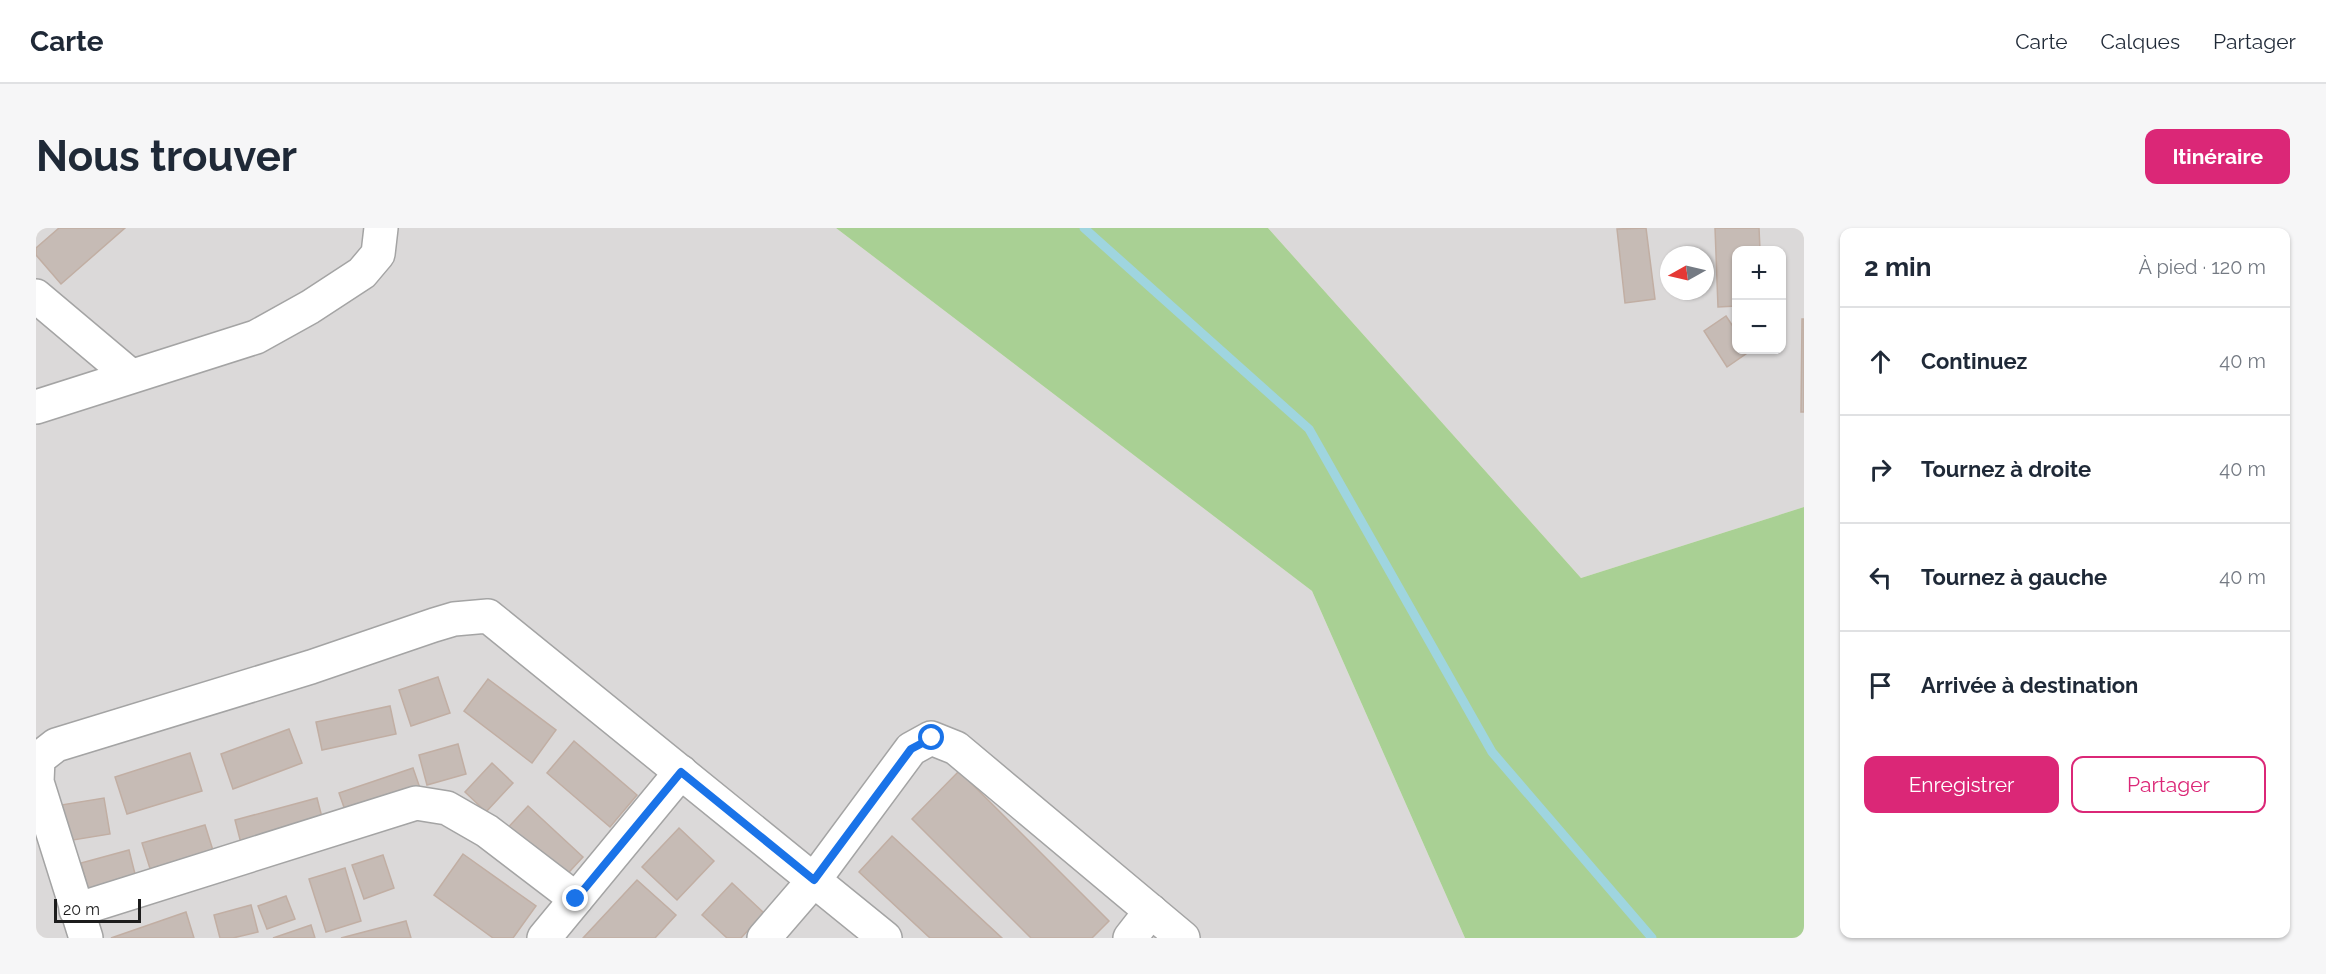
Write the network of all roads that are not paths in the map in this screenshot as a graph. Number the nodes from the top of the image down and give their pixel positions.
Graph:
1 (381, 228) edge
2 (36, 296) edge
3 (131, 376) junction
4 (36, 407) edge
5 (681, 772) junction
6 (814, 880) junction
7 (576, 899) junction
8 (1151, 911) junction
9 (81, 924) edge
10 (544, 938) edge
11 (764, 938) edge
12 (885, 938) edge
13 (1130, 938) edge
14 (1183, 938) edge

1 - 3 street
2 - 3 street
3 - 4 street
5 - 6 street
5 - 7 street
5 - 9 street
6 - 8 street
6 - 11 street
6 - 12 street
7 - 9 street
7 - 10 street
8 - 13 street
8 - 14 street

